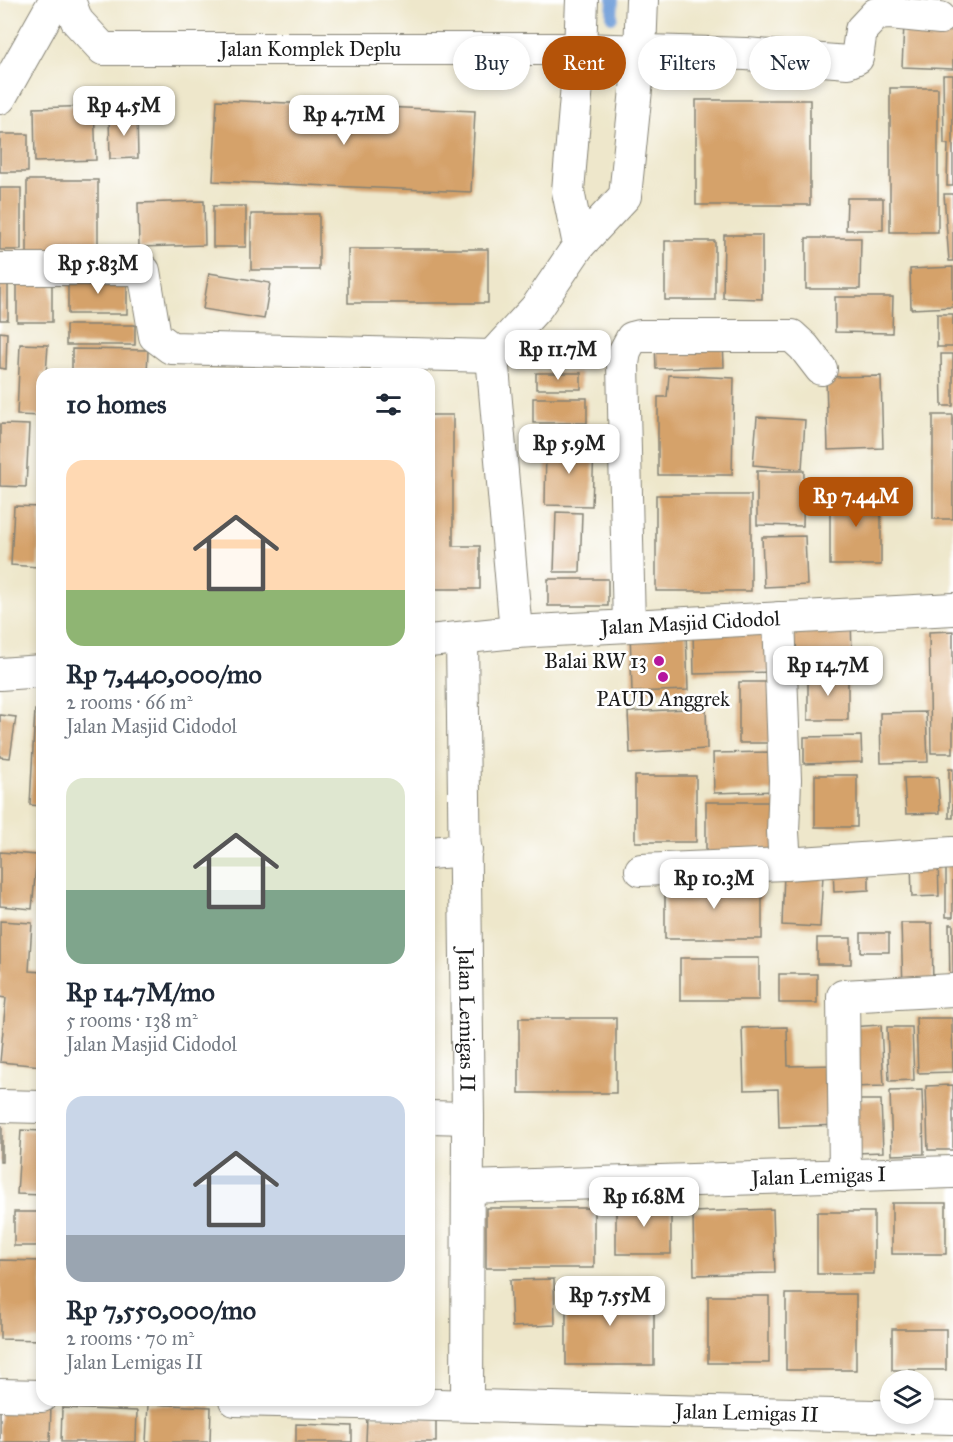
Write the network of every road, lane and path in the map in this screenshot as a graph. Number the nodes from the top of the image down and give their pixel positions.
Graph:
1 (55, 0) edge
2 (69, 0) edge
3 (582, 0) edge
4 (642, 0) edge
5 (940, 18) dead end
6 (585, 36) edge
7 (542, 49) edge
8 (626, 51) edge
9 (634, 51) junction
10 (581, 90) edge
11 (0, 98) edge
12 (579, 245) junction
13 (0, 269) edge
14 (492, 356) junction
15 (821, 369) dead end
16 (953, 609) edge
17 (779, 618) junction
18 (629, 626) junction
19 (516, 632) junction
20 (462, 638) junction
21 (435, 640) edge
22 (36, 671) edge
23 (0, 674) edge
24 (466, 850) junction
25 (435, 853) edge
26 (953, 853) edge
27 (785, 864) junction
28 (641, 870) dead end
29 (953, 990) edge
30 (0, 1106) edge
31 (36, 1107) edge
32 (435, 1117) edge
33 (468, 1118) junction
34 (953, 1172) edge
35 (845, 1176) junction
36 (468, 1187) junction
37 (0, 1395) edge
38 (36, 1396) edge
39 (435, 1403) edge
40 (468, 1404) junction
41 (953, 1418) edge

1 - 11 street
2 - 7 street, Jalan Komplek Deplu
3 - 6 street
4 - 9 street
5 - 9 street, Jalan Komplek Deplu
8 - 9 street, Jalan Komplek Deplu
9 - 12 street
10 - 12 street
12 - 14 street
13 - 14 street
14 - 19 street
15 - 18 street
16 - 17 street, Jalan Masjid Cidodol
17 - 18 street, Jalan Masjid Cidodol
17 - 27 street
18 - 19 street, Jalan Masjid Cidodol
19 - 20 street, Jalan Masjid Cidodol
20 - 21 street, Jalan Masjid Cidodol
20 - 24 street, Jalan Lemigas II
22 - 23 street
24 - 25 street
24 - 33 street, Jalan Lemigas II
26 - 27 street
27 - 28 street
29 - 35 street
30 - 31 street
32 - 33 street
33 - 36 street, Jalan Lemigas II
34 - 35 street, Jalan Lemigas I
35 - 36 street, Jalan Lemigas I
36 - 40 street, Jalan Lemigas II
37 - 38 street
39 - 40 street, Jalan Lemigas II
40 - 41 street, Jalan Lemigas II

